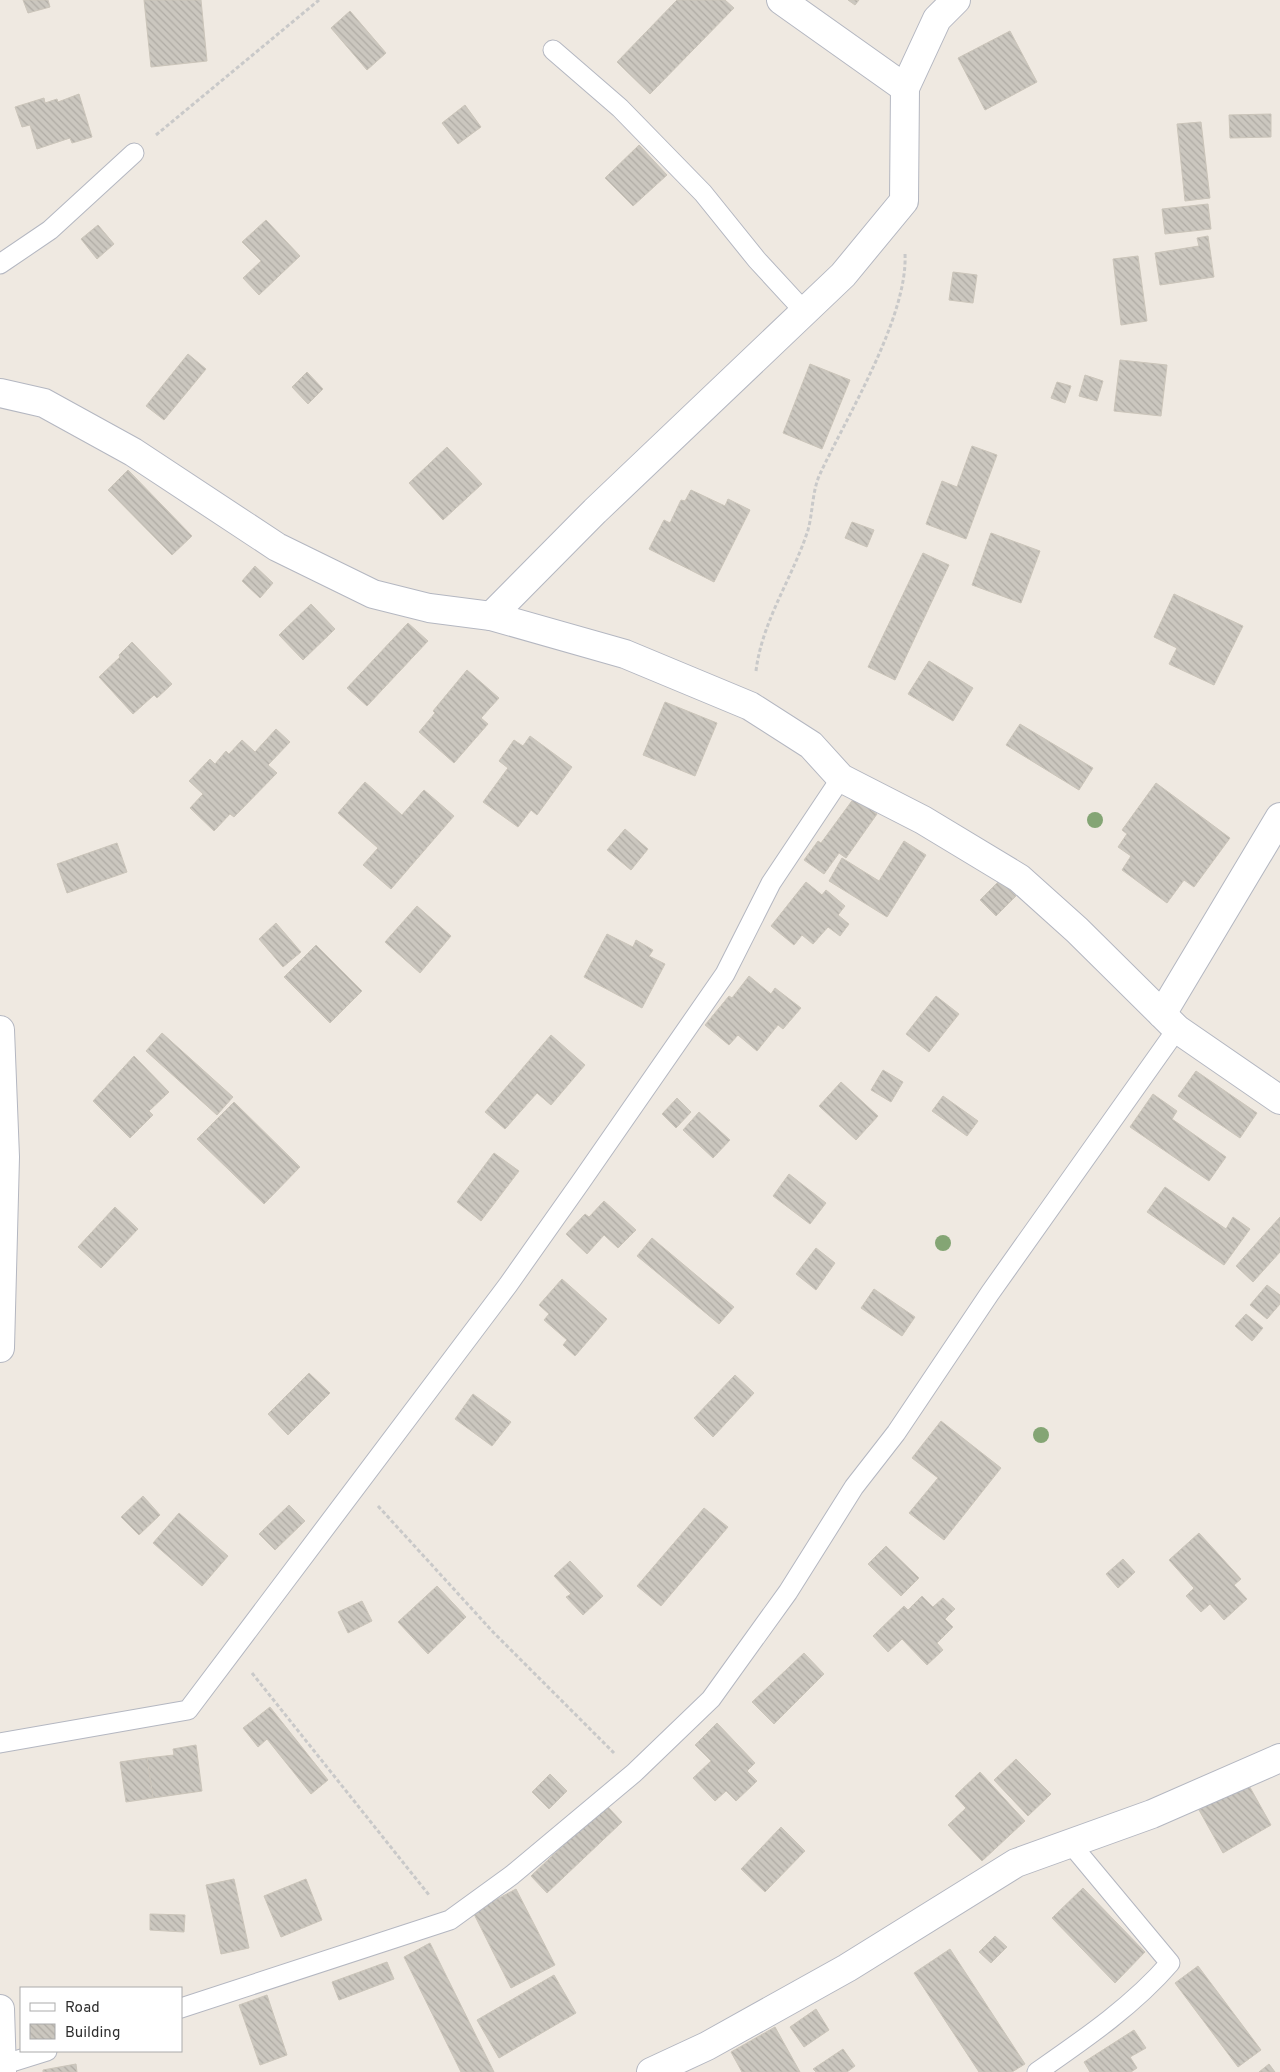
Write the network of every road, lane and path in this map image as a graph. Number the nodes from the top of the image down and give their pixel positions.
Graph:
1 (319, 0) edge
2 (780, 0) edge
3 (956, 0) edge
4 (553, 50) dead end
5 (905, 88) junction
6 (134, 153) joint
7 (904, 201) junction
8 (0, 264) edge
9 (804, 311) junction
10 (0, 393) edge
11 (491, 616) junction
12 (750, 706) junction
13 (841, 778) junction
14 (1280, 817) edge
15 (1170, 1022) junction
16 (0, 1030) edge
17 (1280, 1100) edge
18 (3, 1158) edge
19 (0, 1348) edge
20 (357, 1484) junction
21 (235, 1651) junction
22 (0, 1743) edge
23 (1280, 1758) edge
24 (634, 1773) junction
25 (1070, 1843) junction
26 (450, 1920) junction
27 (182, 2008) edge
28 (0, 2009) edge
29 (44, 2052) edge
30 (2, 2069) edge
31 (651, 2072) edge
32 (1037, 2072) edge

1 - 6 path
2 - 5 street
3 - 5 street
4 - 9 lane
5 - 7 street
6 - 8 lane
7 - 9 street
7 - 12 path
9 - 11 street
10 - 11 street
11 - 12 street
12 - 13 street
13 - 15 street
13 - 20 lane
14 - 15 street
15 - 17 street
15 - 24 lane
16 - 18 street
18 - 19 street
20 - 21 lane
20 - 24 path
21 - 22 lane
21 - 26 path
23 - 25 street
24 - 26 lane
25 - 31 street
25 - 32 lane
26 - 27 lane
28 - 30 street
29 - 30 lane

